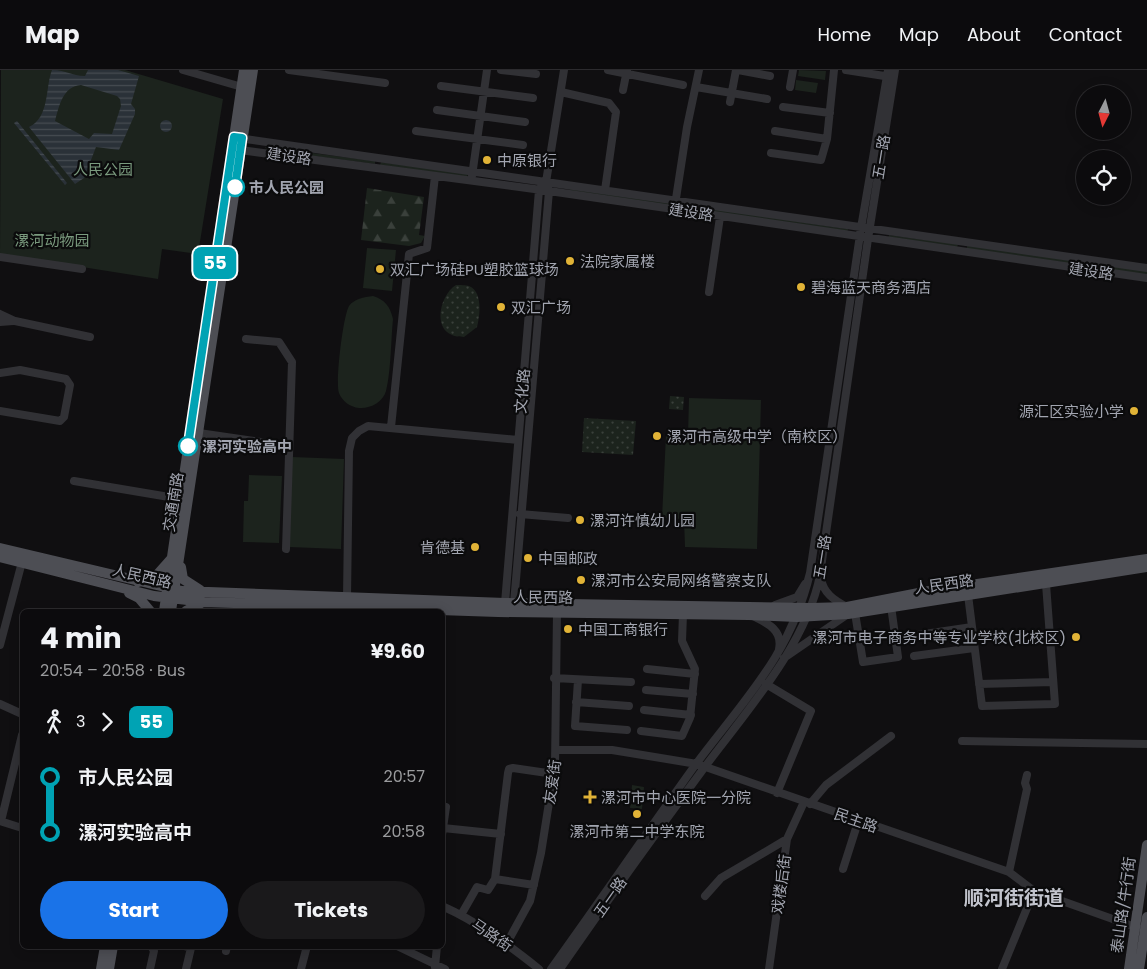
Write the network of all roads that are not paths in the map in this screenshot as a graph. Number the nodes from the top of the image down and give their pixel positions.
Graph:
1 (183, 70) edge
2 (244, 70) edge
3 (253, 70) edge
4 (288, 70) edge
5 (487, 70) edge
6 (501, 70) edge
7 (564, 70) edge
8 (608, 70) edge
9 (700, 70) edge
10 (737, 70) edge
11 (793, 70) edge
12 (834, 70) edge
13 (846, 70) edge
14 (627, 72) edge
15 (891, 73) edge
16 (536, 74) dead end
17 (770, 76) dead end
18 (385, 83) dead end
19 (683, 85) dead end
20 (441, 86) dead end
21 (242, 87) junction
22 (696, 87) junction
23 (790, 87) dead end
24 (623, 90) dead end
25 (484, 91) junction
26 (560, 92) junction
27 (732, 94) junction
28 (533, 98) dead end
29 (767, 100) dead end
30 (730, 102) dead end
31 (783, 107) dead end
32 (437, 110) dead end
33 (830, 113) junction
34 (480, 116) junction
35 (525, 122) dead end
36 (416, 131) dead end
37 (775, 131) dead end
38 (238, 138) junction
39 (477, 139) junction
40 (827, 139) junction
41 (523, 145) dead end
42 (240, 150) junction
43 (771, 153) dead end
44 (379, 158) junction
45 (377, 168) junction
46 (473, 171) junction
47 (435, 176) junction
48 (472, 181) junction
49 (546, 182) junction
50 (539, 190) junction
51 (605, 190) junction
52 (549, 191) junction
53 (676, 201) junction
54 (675, 210) junction
55 (720, 217) junction
56 (865, 229) junction
57 (864, 239) junction
58 (963, 242) junction
59 (962, 252) junction
60 (0, 257) edge
61 (1098, 261) junction
62 (1147, 268) edge
63 (82, 269) dead end
64 (1097, 271) junction
65 (1147, 278) edge
66 (710, 292) dead end
67 (0, 314) edge
68 (15, 321) junction
69 (0, 322) edge
70 (90, 337) dead end
71 (246, 339) dead end
72 (0, 373) edge
73 (0, 411) edge
74 (391, 427) junction
75 (199, 434) junction
76 (518, 440) junction
77 (289, 446) junction
78 (74, 481) dead end
79 (181, 499) junction
80 (520, 514) junction
81 (568, 518) dead end
82 (0, 548) edge
83 (286, 549) dead end
84 (0, 556) edge
85 (176, 557) junction
86 (1147, 559) edge
87 (22, 562) junction
88 (1147, 567) edge
89 (1127, 570) junction
90 (1147, 572) edge
91 (810, 573) junction
92 (820, 575) junction
93 (137, 582) junction
94 (1046, 584) junction
95 (115, 586) junction
96 (170, 594) junction
97 (968, 595) junction
98 (205, 597) junction
99 (347, 598) junction
100 (510, 598) junction
101 (758, 606) junction
102 (891, 606) junction
103 (148, 609) edge
104 (165, 609) edge
105 (171, 609) edge
106 (189, 609) edge
107 (850, 611) junction
108 (557, 612) junction
109 (804, 613) junction
110 (683, 614) junction
111 (749, 614) junction
112 (972, 627) junction
113 (911, 636) dead end
114 (0, 645) edge
115 (974, 648) junction
116 (914, 656) dead end
117 (779, 658) junction
118 (647, 669) dead end
119 (695, 674) junction
120 (554, 678) junction
121 (578, 680) junction
122 (631, 682) dead end
123 (1053, 682) junction
124 (766, 684) junction
125 (979, 684) junction
126 (646, 690) dead end
127 (693, 694) junction
128 (576, 702) junction
129 (0, 704) edge
130 (629, 706) dead end
131 (644, 710) dead end
132 (20, 713) edge
133 (691, 715) junction
134 (627, 730) dead end
135 (641, 731) dead end
136 (891, 736) dead end
137 (962, 741) dead end
138 (20, 743) edge
139 (1147, 744) edge
140 (556, 750) junction
141 (700, 766) junction
142 (554, 774) junction
143 (1027, 776) dead end
144 (777, 793) junction
145 (807, 803) junction
146 (446, 807) dead end
147 (445, 815) edge
148 (0, 821) edge
149 (858, 822) junction
150 (20, 827) edge
151 (445, 831) edge
152 (501, 834) junction
153 (787, 839) junction
154 (1147, 845) edge
155 (843, 869) dead end
156 (1010, 872) junction
157 (495, 879) junction
158 (534, 885) junction
159 (1034, 891) junction
160 (706, 896) dead end
161 (445, 907) edge
162 (461, 915) junction
163 (1147, 917) edge
164 (1140, 928) junction
165 (507, 944) junction
166 (104, 949) edge
167 (112, 949) edge
168 (153, 949) edge
169 (191, 949) edge
170 (306, 949) edge
171 (403, 949) edge
172 (438, 949) edge
173 (436, 967) edge
174 (101, 969) edge
175 (109, 969) edge
176 (150, 969) edge
177 (186, 969) edge
178 (301, 969) edge
179 (445, 969) edge
180 (539, 969) edge
181 (551, 969) edge
182 (560, 969) edge
183 (769, 969) edge
184 (1002, 969) edge
185 (1129, 969) edge
186 (1139, 969) edge

1 - 21 street
2 - 21 main road, 交通南路
3 - 38 main road, 交通南路
4 - 18 street
5 - 25 street
6 - 16 street
7 - 26 street, 文化路
8 - 14 street
9 - 22 street
10 - 17 street
10 - 27 street
11 - 23 street
12 - 33 street
13 - 15 street
14 - 19 street
14 - 24 street
15 - 56 street, 五一路
20 - 25 street
21 - 38 main road, 交通南路
22 - 27 street
22 - 53 street
25 - 28 street
25 - 34 street
26 - 49 street, 文化路
26 - 51 street
27 - 29 street
27 - 30 street
31 - 33 street
32 - 34 street
33 - 40 street
34 - 35 street
34 - 39 street
36 - 39 street
37 - 40 street
38 - 42 main road, 交通南路
38 - 44 street, 建设路
38 - 79 main road, 交通南路
39 - 41 street
39 - 46 street
40 - 43 street
42 - 45 street, 建设路
42 - 75 main road, 交通南路
44 - 45 street
44 - 46 street, 建设路
45 - 47 street, 建设路
46 - 48 street
46 - 49 street, 建设路
47 - 48 street, 建设路
47 - 74 street
48 - 50 street, 建设路
49 - 50 street
49 - 51 street, 建设路
49 - 52 street, 文化路
50 - 52 street, 建设路
50 - 76 street, 文化路
51 - 53 street, 建设路
52 - 54 street, 建设路
52 - 80 street, 文化路
53 - 54 street
53 - 56 street, 建设路
54 - 55 street, 建设路
55 - 57 street, 建设路
55 - 66 street
56 - 57 street, 五一路
56 - 58 street, 建设路
57 - 59 street, 建设路
57 - 91 street, 五一路
57 - 92 street, 五一路
58 - 59 street
58 - 61 street, 建设路
59 - 64 street, 建设路
60 - 63 street
61 - 62 street, 建设路
61 - 64 street
64 - 65 street, 建设路
67 - 68 street
68 - 69 street
68 - 70 street
71 - 77 street
72 - 73 street
74 - 76 street
74 - 99 street
75 - 77 street
75 - 85 main road, 交通南路
76 - 100 street, 文化路
77 - 83 street
78 - 79 street
79 - 85 main road, 交通南路
80 - 81 street
80 - 100 street, 文化路
82 - 93 main road, 人民西路
84 - 87 main road, 人民西路
85 - 93 main road
85 - 96 main road, 交通南路
85 - 98 main road
86 - 107 main road, 人民西路
87 - 95 main road, 人民西路
87 - 114 street
88 - 89 main road, 人民西路
89 - 90 main road
89 - 94 main road, 人民西路
91 - 101 street
91 - 109 street, 五一路
92 - 107 street
92 - 109 street, 五一路
93 - 96 main road, 人民西路
94 - 97 main road, 人民西路
94 - 123 street
95 - 96 main road, 人民西路
95 - 103 main road
96 - 98 main road, 人民西路
96 - 104 main road, 交通南路
96 - 105 main road, 交通南路
97 - 102 main road, 人民西路
97 - 112 street
98 - 99 main road, 人民西路
98 - 106 main road
98 - 108 main road, 人民西路
99 - 100 main road, 人民西路
100 - 101 main road, 人民西路
101 - 109 main road, 人民西路
102 - 107 main road, 人民西路
102 - 107 street
107 - 109 main road, 人民西路
107 - 117 street
108 - 110 main road, 人民西路
108 - 120 street, 友爱街
109 - 111 main road, 人民西路
109 - 117 street, 五一路
110 - 111 main road, 人民西路
110 - 119 street
111 - 117 street
112 - 113 street
112 - 115 street
115 - 116 street
115 - 125 street
117 - 124 street, 五一路
117 - 141 street, 五一路
118 - 119 street
119 - 127 street
120 - 121 street
120 - 140 street, 友爱街
121 - 122 street
121 - 128 street
123 - 125 street
123 - 125 street
124 - 141 street, 五一路
124 - 144 street
126 - 127 street
127 - 133 street
128 - 130 street
128 - 134 street
129 - 132 street
131 - 133 street
133 - 135 street
136 - 145 street, 戏楼后街
137 - 139 street
138 - 148 street
140 - 141 street, 民主路
140 - 142 street, 友爱街
141 - 144 street, 民主路
141 - 181 street, 五一路
141 - 182 street, 五一路
142 - 152 street
142 - 158 street, 友爱街
143 - 156 street
144 - 145 street, 民主路
145 - 149 street, 民主路
145 - 153 street, 戏楼后街
146 - 147 street
148 - 150 street
149 - 155 street
149 - 156 street, 民主路
151 - 152 street
152 - 157 street
153 - 160 street
153 - 183 street, 戏楼后街
154 - 164 main road, 泰山路/牛行街
156 - 159 street, 民主路
157 - 158 street
157 - 162 street
158 - 165 street, 友爱街
159 - 164 street, 民主路
159 - 184 street
161 - 162 street, 马路街
162 - 165 street, 马路街
163 - 164 main road, 泰山路/牛行街
164 - 185 main road, 泰山路/牛行街
164 - 186 main road, 泰山路/牛行街
165 - 180 street, 马路街
166 - 174 main road
167 - 175 main road
168 - 176 street
169 - 177 street
170 - 178 street
171 - 173 street
172 - 173 street
173 - 179 street

